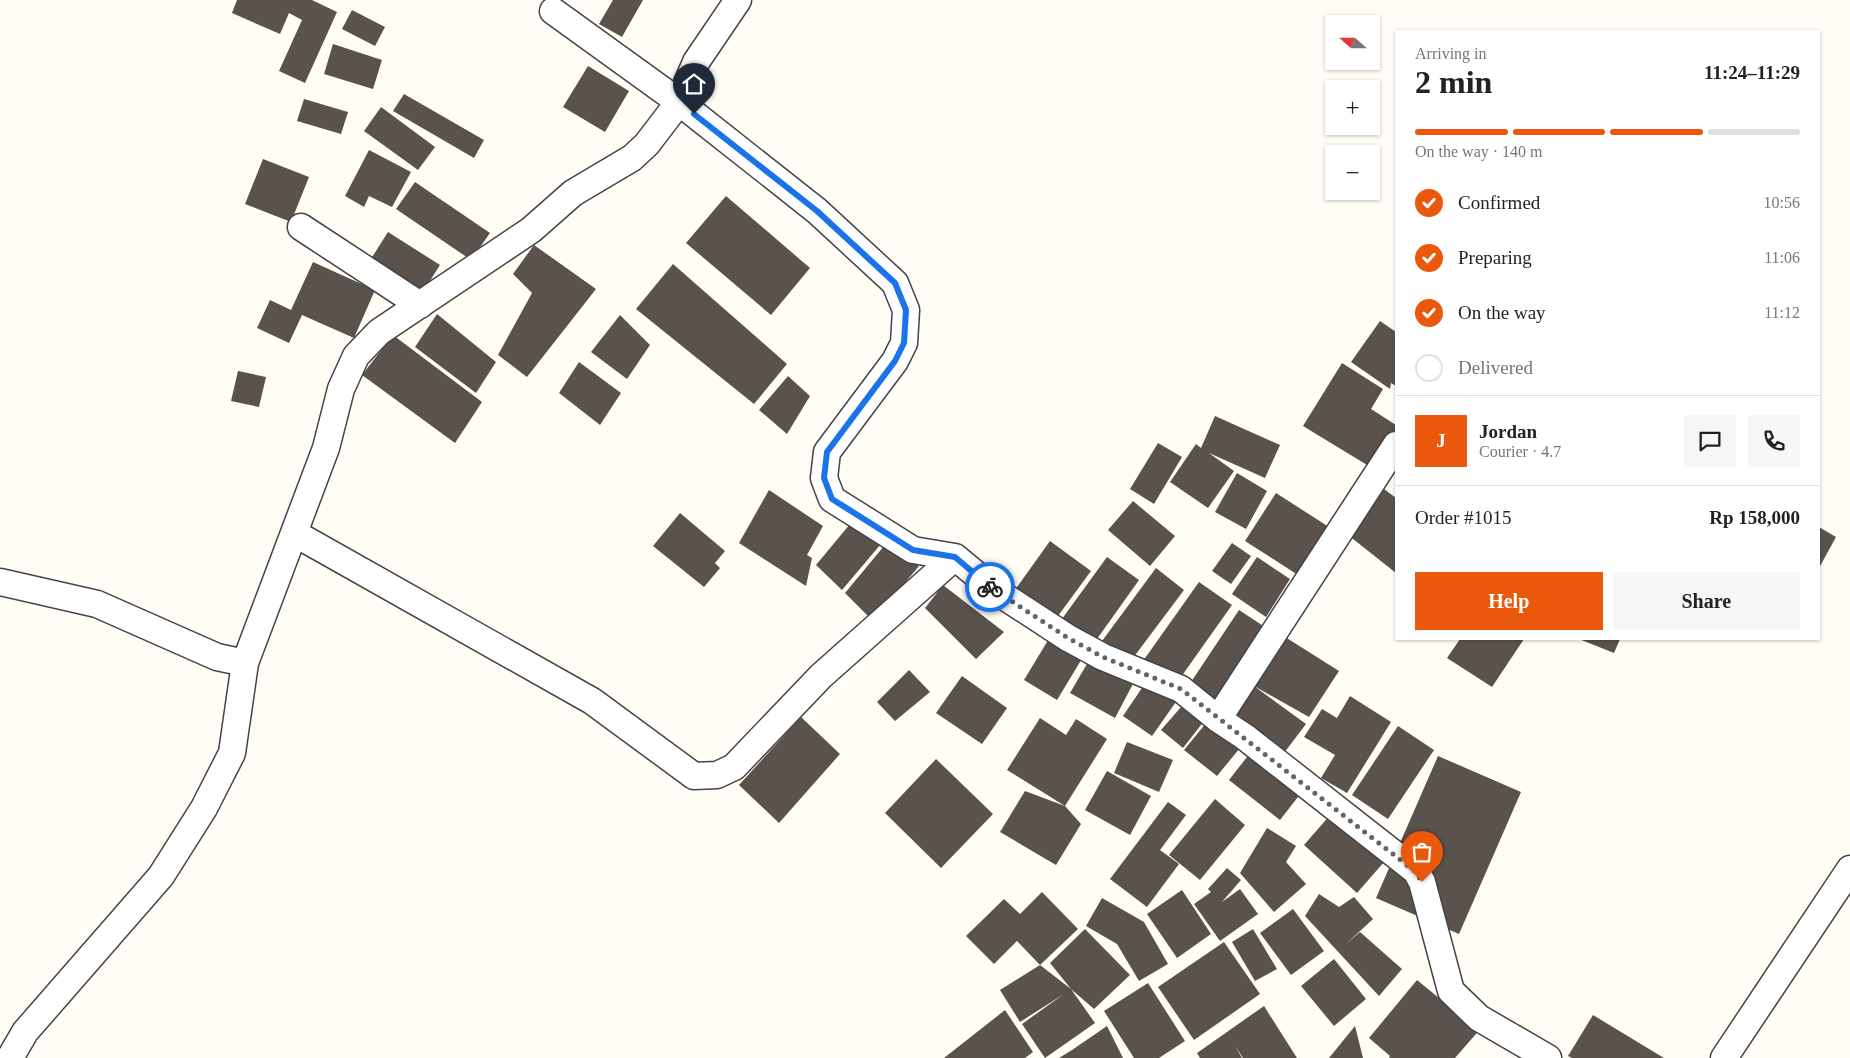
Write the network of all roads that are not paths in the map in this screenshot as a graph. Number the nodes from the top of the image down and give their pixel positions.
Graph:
1 (738, 0) edge
2 (553, 11) dead end
3 (679, 102) junction
4 (301, 227) dead end
5 (420, 305) junction
6 (1395, 447) edge
7 (294, 533) junction
8 (955, 557) junction
9 (0, 582) edge
10 (245, 663) junction
11 (1218, 719) junction
12 (1850, 869) edge
13 (10, 1058) edge
14 (1548, 1058) edge
15 (1724, 1058) edge

1 - 3 street
2 - 3 street
3 - 5 street
3 - 8 street
4 - 5 street
5 - 7 street
6 - 11 street
7 - 8 street
7 - 10 street
8 - 11 street
9 - 10 street
10 - 13 street
11 - 14 street
12 - 15 street

